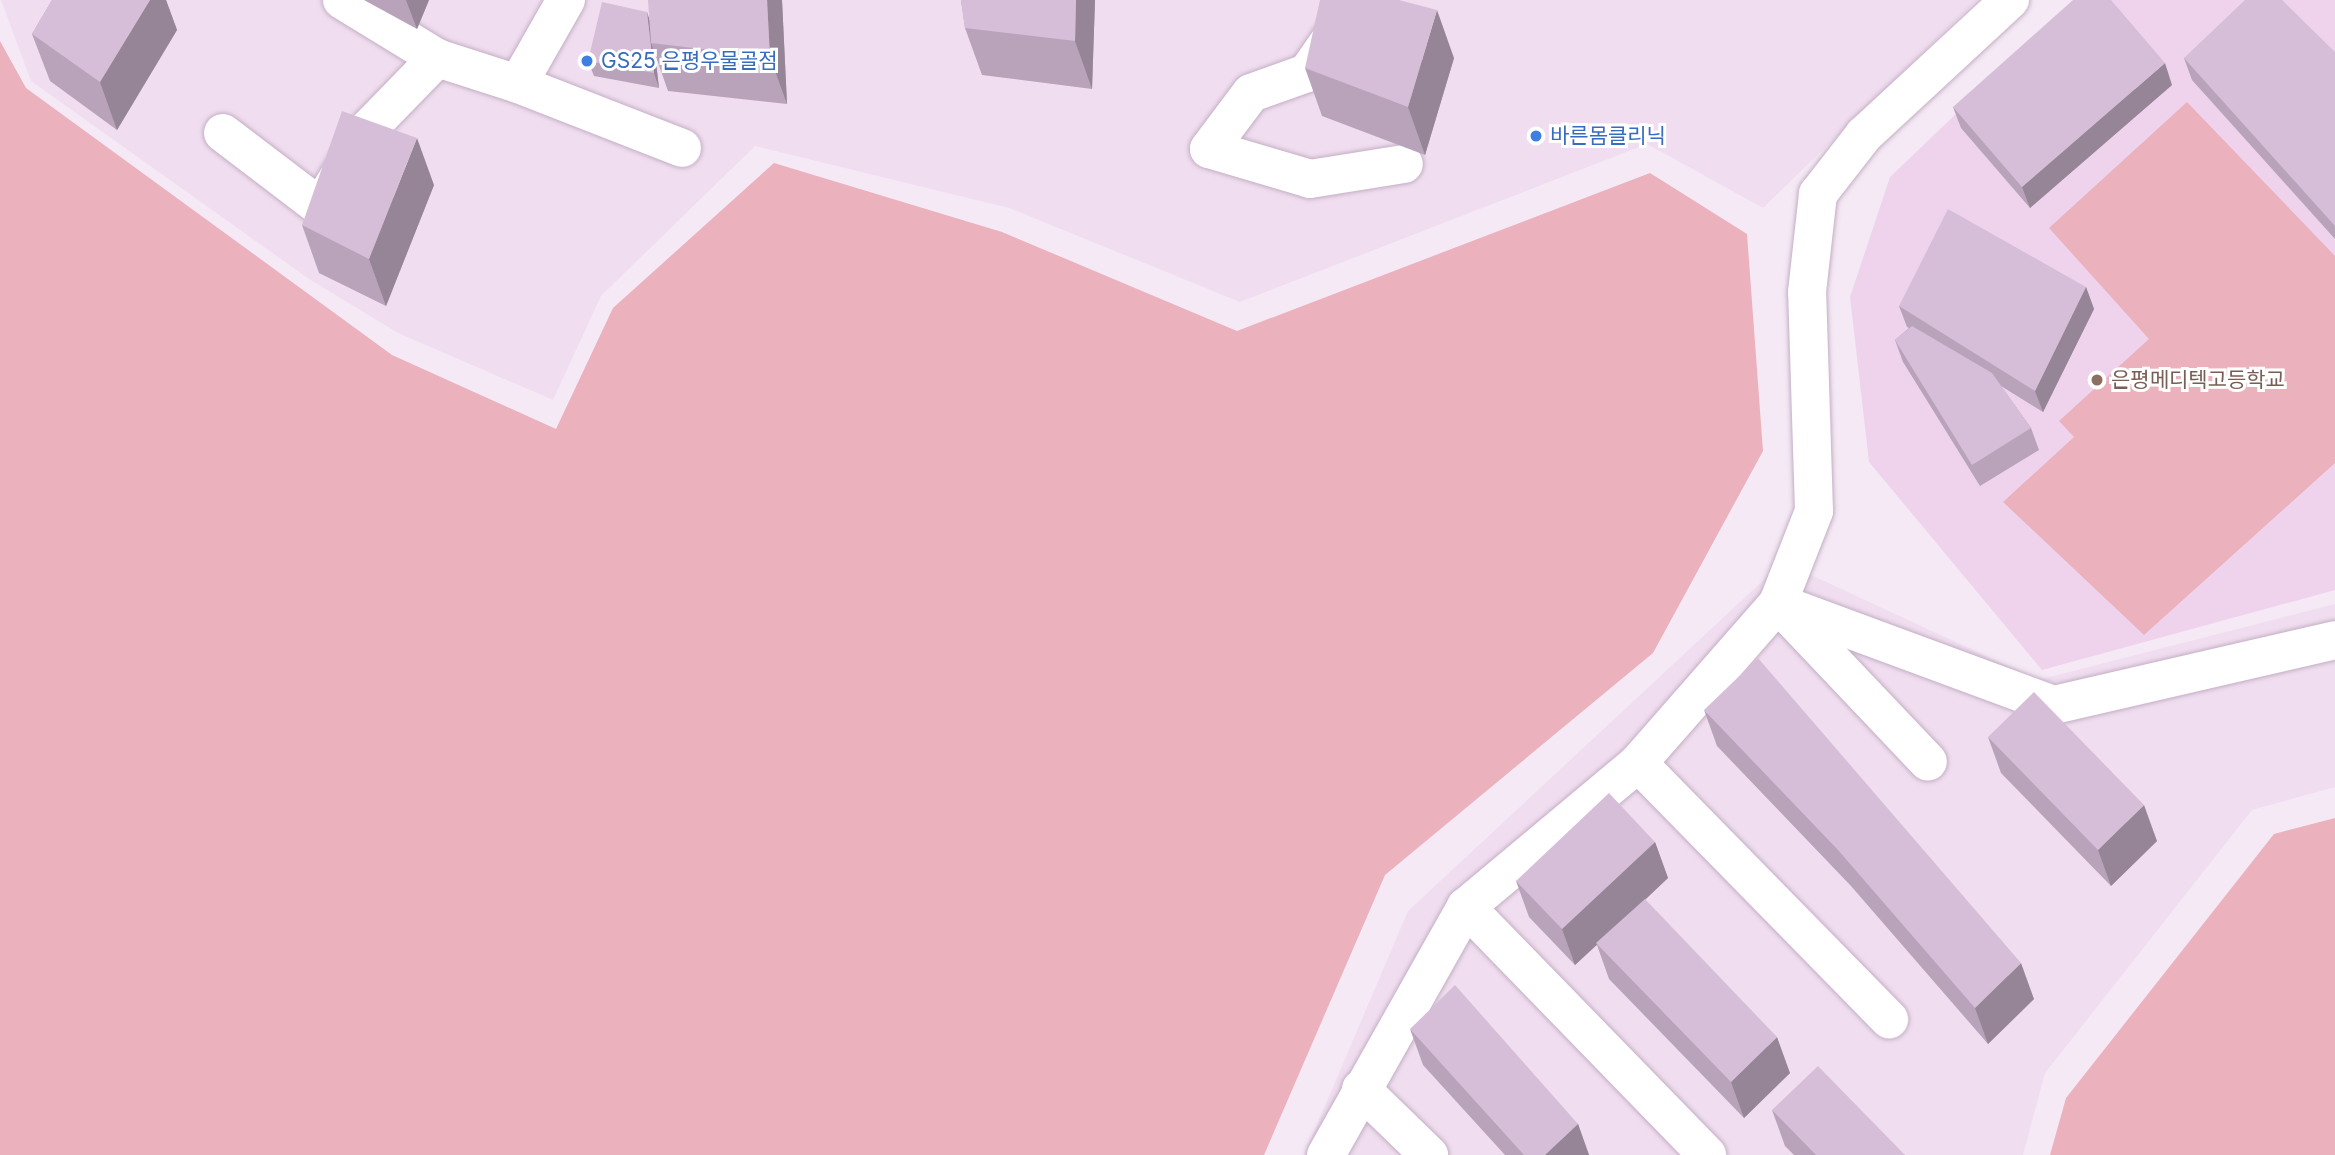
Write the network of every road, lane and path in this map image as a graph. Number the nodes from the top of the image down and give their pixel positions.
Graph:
1 (342, 0) edge
2 (566, 0) edge
3 (1358, 0) edge
4 (2010, 0) edge
5 (437, 58) junction
6 (518, 84) junction
7 (223, 133) dead end
8 (682, 148) dead end
9 (1404, 164) edge
10 (1777, 603) junction
11 (2335, 640) edge
12 (1928, 762) dead end
13 (1638, 763) junction
14 (1466, 907) junction
15 (1888, 1019) dead end
16 (1361, 1089) junction
17 (1326, 1155) edge
18 (1429, 1155) edge
19 (1707, 1155) edge

1 - 5 lane
2 - 6 lane
3 - 9 lane
4 - 10 lane
5 - 6 lane
5 - 7 lane
6 - 8 lane
10 - 11 lane
10 - 12 lane
10 - 13 lane
13 - 14 lane
13 - 15 lane
14 - 16 lane
14 - 19 lane
16 - 17 lane
16 - 18 lane

